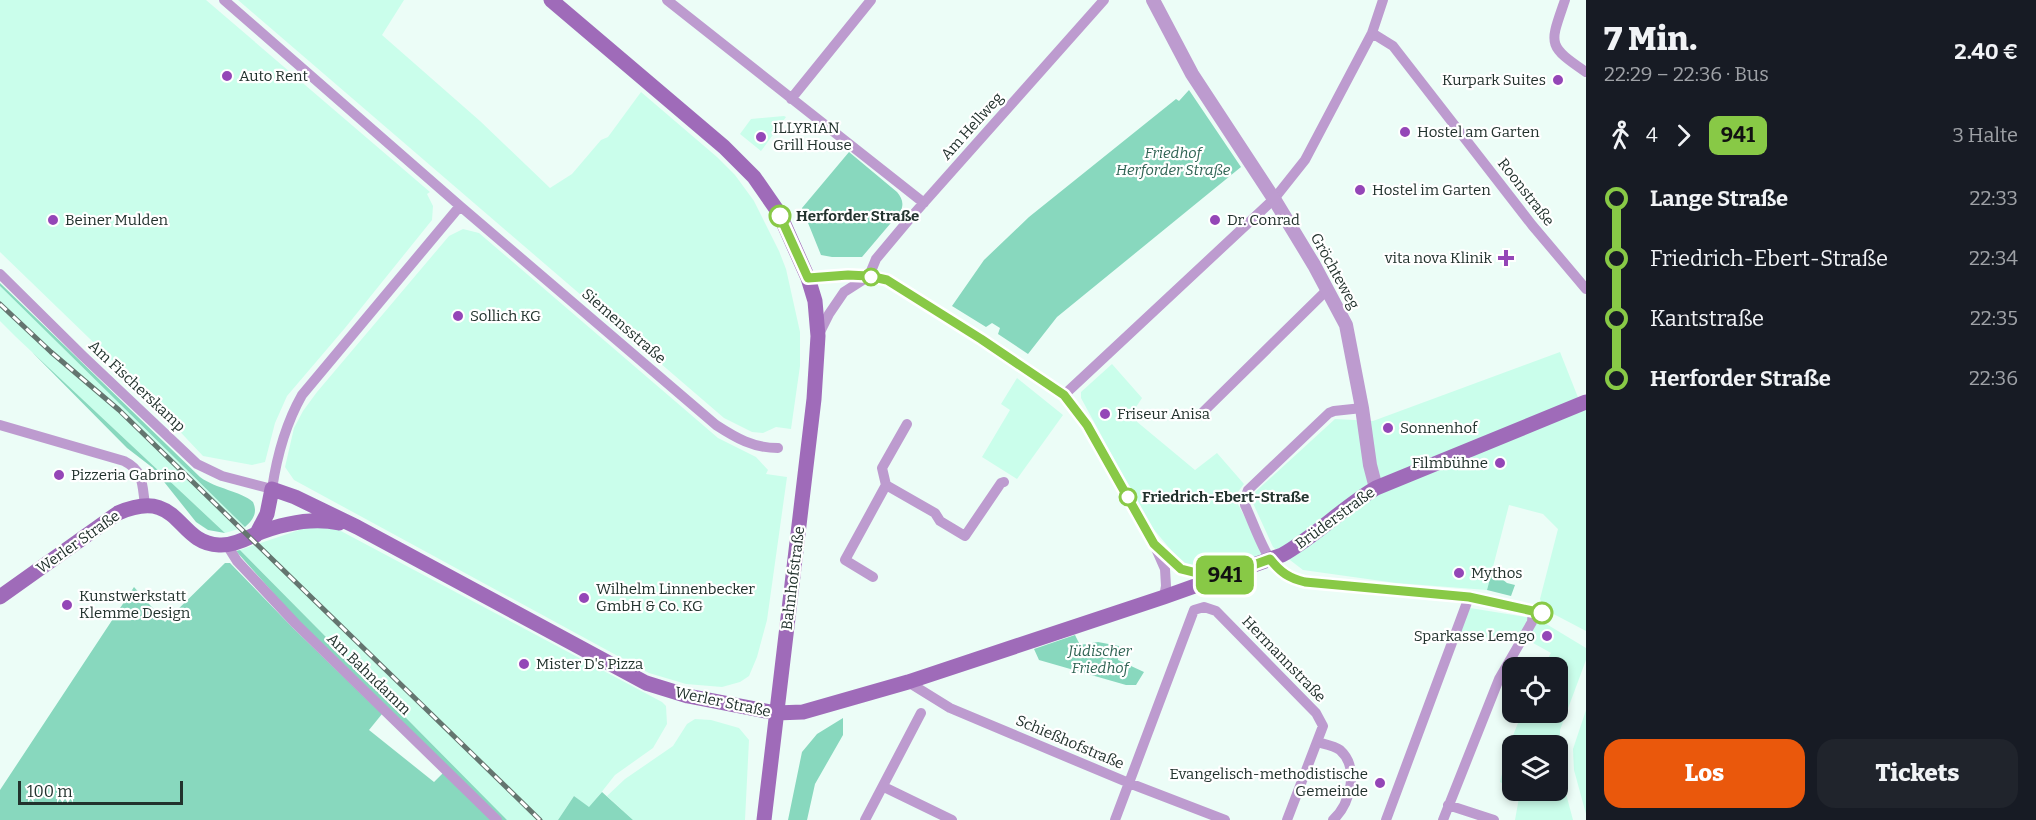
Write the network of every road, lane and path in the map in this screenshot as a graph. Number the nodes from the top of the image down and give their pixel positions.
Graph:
1 (224, 0) edge
2 (551, 0) edge
3 (667, 0) edge
4 (871, 0) edge
5 (1104, 0) edge
6 (1153, 0) edge
7 (1383, 0) edge
8 (1565, 0) edge
9 (1372, 33) junction
10 (1586, 72) edge
11 (791, 99) junction
12 (1274, 198) junction
13 (924, 203) junction
14 (460, 206) junction
15 (0, 274) edge
16 (869, 276) junction
17 (808, 278) junction
18 (1586, 289) edge
19 (1327, 290) junction
20 (818, 336) junction
21 (1064, 395) junction
22 (1586, 402) edge
23 (1362, 408) junction
24 (1202, 413) dead end
25 (907, 424) dead end
26 (0, 425) edge
27 (778, 448) dead end
28 (1004, 482) dead end
29 (886, 485) junction
30 (1376, 488) junction
31 (272, 489) junction
32 (145, 505) junction
33 (357, 527) junction
34 (256, 535) junction
35 (1154, 544) junction
36 (227, 545) junction
37 (1270, 559) junction
38 (873, 577) dead end
39 (1217, 578) junction
40 (0, 597) edge
41 (1164, 597) junction
42 (1469, 597) junction
43 (908, 682) junction
44 (776, 713) junction
45 (921, 713) dead end
46 (1317, 742) junction
47 (1129, 783) junction
48 (884, 787) junction
49 (1448, 805) junction
50 (497, 820) edge
51 (764, 820) edge
52 (865, 820) edge
53 (951, 820) edge
54 (1115, 820) edge
55 (1225, 820) edge
56 (1287, 820) edge
57 (1333, 820) edge
58 (1386, 820) edge
59 (1443, 820) edge
60 (1494, 820) edge

1 - 14 street, Siemensstraße
2 - 17 main road
3 - 11 street
4 - 11 street
5 - 13 street, Am Hellweg
6 - 12 street, Gröchteweg
7 - 9 street
8 - 10 street
9 - 12 street
9 - 18 street, Roonstraße
11 - 13 street
12 - 19 street, Gröchteweg
12 - 21 street
13 - 16 street, Am Hellweg
14 - 27 street, Siemensstraße
14 - 31 street
15 - 31 street, Am Fischerskamp
16 - 17 street
16 - 20 street
16 - 21 street
17 - 20 main road
19 - 23 street, Gröchteweg
19 - 24 street
20 - 44 main road, Bahnhofstraße
21 - 35 street
22 - 30 main road, Brüderstraße
23 - 30 street, Gröchteweg
23 - 37 street
25 - 29 street
26 - 32 street
28 - 29 street
29 - 38 street
30 - 37 main road, Brüderstraße
31 - 33 main road, Werler Straße
31 - 34 main road
32 - 36 main road
32 - 40 main road, Werler Straße
33 - 34 main road, Werler Straße
33 - 44 main road, Werler Straße
34 - 36 main road, Werler Straße
35 - 39 street
35 - 41 street
36 - 50 street, Am Bahndamm
37 - 39 main road, Brüderstraße
37 - 42 street
39 - 41 main road, Werler Straße
41 - 43 main road, Werler Straße
42 - 49 street
42 - 58 street
43 - 44 main road, Werler Straße
43 - 47 street, Schießhofstraße
44 - 51 main road, Bahnhofstraße
45 - 48 street
46 - 47 street, Hermannstraße
46 - 56 street, Hermannstraße
46 - 57 street
47 - 54 street
47 - 55 street, Schießhofstraße
48 - 52 street
48 - 53 street
49 - 59 street
49 - 60 street

